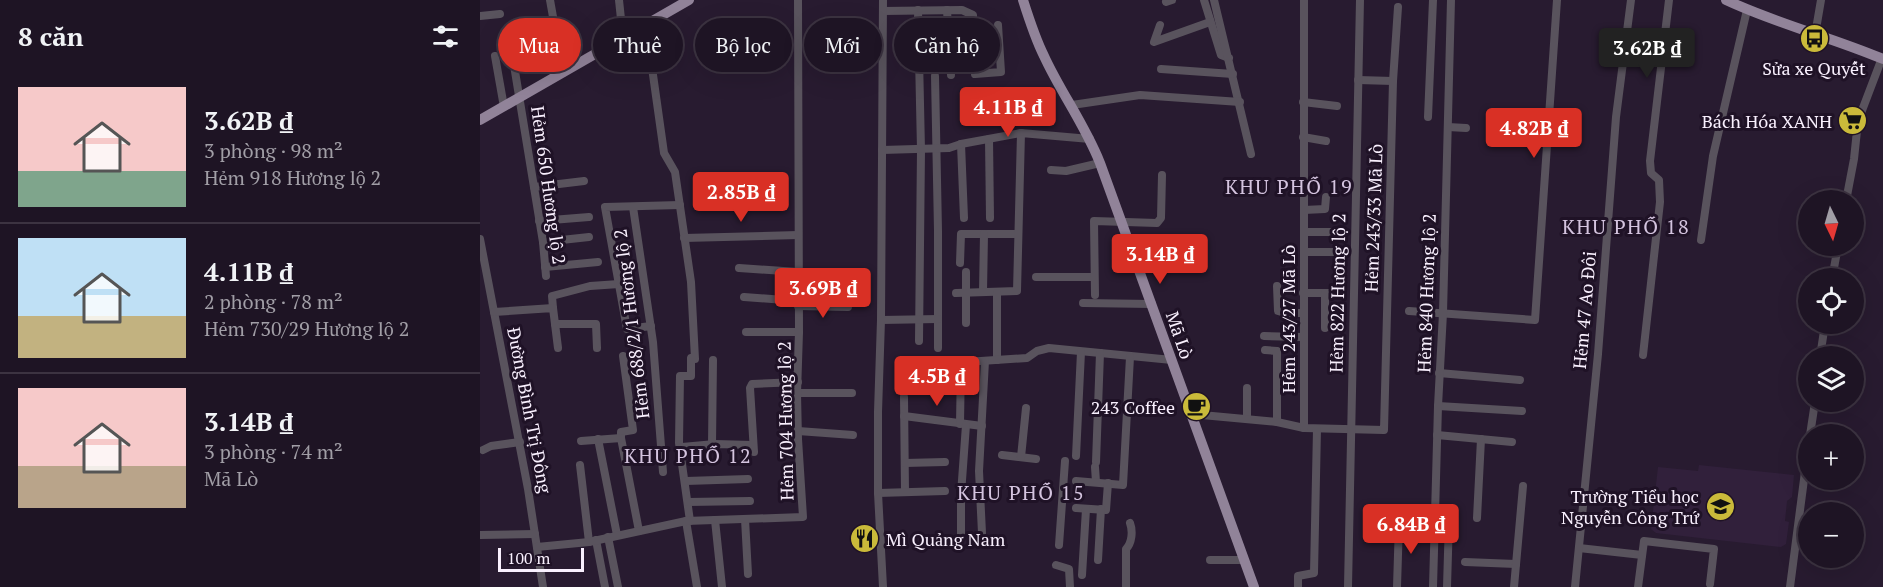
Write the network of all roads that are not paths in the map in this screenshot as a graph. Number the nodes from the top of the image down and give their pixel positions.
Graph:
1 (550, 0) edge
2 (618, 0) edge
3 (689, 0) edge
4 (798, 0) edge
5 (883, 0) edge
6 (1023, 0) edge
7 (1204, 0) edge
8 (1214, 0) edge
9 (1304, 0) edge
10 (1360, 0) edge
11 (1433, 0) edge
12 (1451, 0) edge
13 (1557, 0) edge
14 (1631, 0) edge
15 (1669, 0) edge
16 (1726, 0) edge
17 (1821, 0) edge
18 (1398, 7) dead end
19 (918, 10) junction
20 (947, 10) junction
21 (1747, 10) junction
22 (883, 11) junction
23 (500, 14) dead end
24 (480, 16) edge
25 (620, 18) edge
26 (658, 18) edge
27 (973, 18) edge
28 (1210, 22) junction
29 (1160, 25) dead end
30 (1815, 35) junction
31 (495, 56) dead end
32 (593, 56) edge
33 (1000, 56) edge
34 (1229, 58) junction
35 (1882, 58) edge
36 (1161, 69) dead end
37 (515, 72) edge
38 (652, 72) edge
39 (975, 72) edge
40 (563, 73) junction
41 (1233, 74) junction
42 (951, 75) dead end
43 (935, 76) dead end
44 (1358, 80) junction
45 (1393, 81) junction
46 (520, 98) junction
47 (1240, 102) junction
48 (1303, 102) junction
49 (1072, 105) junction
50 (1337, 106) dead end
51 (504, 107) junction
52 (1428, 117) dead end
53 (480, 120) edge
54 (1448, 127) junction
55 (1466, 128) dead end
56 (1021, 133) junction
57 (1304, 137) junction
58 (989, 139) junction
59 (1090, 139) junction
60 (1326, 141) dead end
61 (961, 144) junction
62 (936, 149) junction
63 (882, 150) junction
64 (921, 150) junction
65 (1251, 154) dead end
66 (1100, 163) junction
67 (1051, 170) dead end
68 (1162, 175) dead end
69 (584, 181) dead end
70 (534, 187) junction
71 (1848, 190) edge
72 (1326, 197) dead end
73 (680, 205) junction
74 (633, 207) junction
75 (1304, 210) junction
76 (589, 217) dead end
77 (964, 218) dead end
78 (990, 218) dead end
79 (539, 221) junction
80 (1122, 221) junction
81 (1305, 232) junction
82 (1337, 232) dead end
83 (984, 234) junction
84 (1017, 234) junction
85 (798, 235) junction
86 (589, 237) dead end
87 (684, 238) junction
88 (480, 239) edge
89 (1701, 240) dead end
90 (543, 242) junction
91 (1304, 252) junction
92 (1336, 252) dead end
93 (598, 262) dead end
94 (960, 263) dead end
95 (739, 268) dead end
96 (966, 272) dead end
97 (798, 274) junction
98 (851, 276) dead end
99 (1036, 277) dead end
100 (1095, 277) junction
101 (618, 284) junction
102 (1277, 286) dead end
103 (983, 291) junction
104 (956, 293) dead end
105 (966, 293) junction
106 (997, 293) junction
107 (1303, 293) junction
108 (1325, 293) junction
109 (1335, 293) dead end
110 (1095, 295) dead end
111 (744, 297) dead end
112 (798, 303) junction
113 (1083, 303) dead end
114 (1152, 304) junction
115 (848, 307) dead end
116 (553, 308) junction
117 (1409, 311) dead end
118 (494, 312) junction
119 (1303, 312) junction
120 (1443, 313) junction
121 (938, 319) junction
122 (881, 320) junction
123 (919, 320) junction
124 (966, 323) dead end
125 (555, 324) junction
126 (651, 326) junction
127 (1325, 328) dead end
128 (746, 332) dead end
129 (800, 332) junction
130 (1264, 336) dead end
131 (1303, 337) junction
132 (919, 341) dead end
133 (558, 348) dead end
134 (597, 348) dead end
135 (938, 348) dead end
136 (1265, 350) dead end
137 (1081, 352) junction
138 (1100, 354) junction
139 (1643, 355) dead end
140 (623, 356) dead end
141 (1130, 357) junction
142 (713, 360) dead end
143 (997, 360) junction
144 (1172, 360) junction
145 (985, 361) junction
146 (1439, 373) junction
147 (1520, 380) dead end
148 (798, 382) junction
149 (1247, 388) dead end
150 (797, 393) junction
151 (852, 393) dead end
152 (904, 397) dead end
153 (1438, 406) junction
154 (1026, 408) dead end
155 (1522, 411) dead end
156 (1191, 414) junction
157 (904, 417) junction
158 (1247, 418) junction
159 (1278, 422) junction
160 (963, 424) junction
161 (982, 426) junction
162 (1304, 428) junction
163 (1317, 429) junction
164 (1351, 429) junction
165 (798, 431) junction
166 (853, 435) dead end
167 (1437, 435) junction
168 (621, 438) junction
169 (598, 439) junction
170 (1481, 439) junction
171 (581, 441) dead end
172 (520, 442) junction
173 (1512, 442) dead end
174 (712, 444) junction
175 (681, 447) junction
176 (483, 450) dead end
177 (1002, 455) dead end
178 (1077, 456) dead end
179 (1021, 457) junction
180 (1036, 459) dead end
181 (1065, 461) dead end
182 (945, 462) dead end
183 (905, 463) junction
184 (580, 465) dead end
185 (663, 472) dead end
186 (748, 479) dead end
187 (686, 481) junction
188 (1076, 481) dead end
189 (1096, 482) junction
190 (1108, 483) junction
191 (1523, 486) dead end
192 (1802, 490) edge
193 (945, 491) dead end
194 (905, 492) junction
195 (878, 493) junction
196 (750, 501) dead end
197 (688, 502) junction
198 (1076, 508) dead end
199 (1086, 509) junction
200 (1101, 509) junction
201 (1434, 518) junction
202 (1477, 518) dead end
203 (745, 519) junction
204 (715, 520) junction
205 (688, 521) junction
206 (1399, 522) dead end
207 (1130, 523) dead end
208 (639, 531) junction
209 (982, 533) dead end
210 (535, 534) junction
211 (961, 534) dead end
212 (480, 535) edge
213 (617, 535) junction
214 (608, 537) junction
215 (593, 541) junction
216 (1059, 544) dead end
217 (537, 547) junction
218 (1579, 548) junction
219 (1642, 555) junction
220 (1098, 560) dead end
221 (1210, 560) dead end
222 (1244, 560) junction
223 (1465, 562) dead end
224 (1516, 564) junction
225 (1056, 565) dead end
226 (748, 574) dead end
227 (1082, 575) dead end
228 (1710, 584) dead end
229 (543, 587) edge
230 (605, 587) edge
231 (618, 587) edge
232 (697, 587) edge
233 (722, 587) edge
234 (883, 587) edge
235 (1070, 587) edge
236 (1126, 587) edge
237 (1254, 587) edge
238 (1298, 587) edge
239 (1348, 587) edge
240 (1397, 587) edge
241 (1433, 587) edge
242 (1447, 587) edge
243 (1514, 587) edge
244 (1575, 587) edge
245 (1638, 587) edge
246 (1790, 587) edge

1 - 40 street
2 - 25 street
3 - 26 main road
4 - 85 street, Hẻm 704 Hương lộ 2
5 - 22 street
6 - 49 main road, Mã Lò
7 - 28 street
8 - 34 street
9 - 48 street, Hẻm 243/27 Mã Lò
10 - 44 street, Hẻm 822 Hương lộ 2
11 - 52 street
12 - 54 street, Hẻm 840 Hương lộ 2
13 - 120 street
14 - 218 street, Hẻm 47 Ao Đôi
15 - 139 street
16 - 21 main road
17 - 30 street
18 - 45 street, Hẻm 243/33 Mã Lò
19 - 20 street
19 - 22 street
19 - 64 street
20 - 27 street
20 - 42 street
21 - 30 main road
21 - 89 street
22 - 63 street
23 - 24 street
28 - 29 street
28 - 34 street
30 - 35 main road
31 - 51 street
32 - 40 main road
33 - 39 street
34 - 41 street
35 - 71 street
36 - 41 street
37 - 46 street, Hẻm 650 Hương lộ 2
38 - 73 street
40 - 46 main road
41 - 47 street
43 - 62 street
44 - 45 street
44 - 164 street, Hẻm 822 Hương lộ 2
45 - 164 street, Hẻm 243/33 Mã Lò
46 - 51 main road
46 - 70 street, Hẻm 650 Hương lộ 2
47 - 49 street
47 - 65 street
48 - 50 street
48 - 57 street, Hẻm 243/27 Mã Lò
49 - 59 main road, Mã Lò
51 - 53 main road
54 - 55 street
54 - 120 street, Hẻm 840 Hương lộ 2
56 - 58 street
56 - 59 street
56 - 84 street
57 - 60 street
57 - 75 street, Hẻm 243/27 Mã Lò
58 - 61 street
58 - 78 street
59 - 66 main road, Mã Lò
61 - 62 street
61 - 77 street
62 - 64 street
62 - 121 street
63 - 64 street
63 - 122 street
64 - 123 street
66 - 67 street
66 - 80 main road, Mã Lò
68 - 80 street
69 - 70 street
70 - 79 street, Hẻm 650 Hương lộ 2
72 - 75 street
73 - 74 street
73 - 87 street
74 - 101 street
74 - 126 street, Hẻm 688/2/1 Hương lộ 2
75 - 81 street, Hẻm 243/27 Mã Lò
76 - 79 street
79 - 90 street, Hẻm 650 Hương lộ 2
80 - 100 street
80 - 114 main road, Mã Lò
81 - 82 street
81 - 91 street, Hẻm 243/27 Mã Lò
83 - 84 street
83 - 94 street
83 - 103 street
84 - 106 street
85 - 87 street
85 - 97 street, Hẻm 704 Hương lộ 2
86 - 90 street
87 - 175 street
88 - 118 street, Đường Bình Trị Đông
90 - 93 street, Hẻm 650 Hương lộ 2
91 - 92 street
91 - 107 street, Hẻm 243/27 Mã Lò
95 - 97 street
96 - 105 street
97 - 98 street
97 - 112 street, Hẻm 704 Hương lộ 2
99 - 100 street
100 - 110 street
101 - 116 street
101 - 126 street
102 - 119 street
103 - 105 street
103 - 106 street
104 - 105 street
105 - 124 street
106 - 143 street
107 - 108 street
107 - 119 street, Hẻm 243/27 Mã Lò
108 - 109 street
108 - 127 street
111 - 112 street
112 - 115 street
112 - 129 street, Hẻm 704 Hương lộ 2
113 - 114 street
114 - 144 main road, Mã Lò
116 - 118 street
116 - 125 street
117 - 120 street
118 - 172 street, Đường Bình Trị Đông
119 - 131 street, Hẻm 243/27 Mã Lò
120 - 146 street, Hẻm 840 Hương lộ 2
121 - 123 street
121 - 135 street
122 - 123 street
122 - 195 street
123 - 132 street
125 - 133 street
125 - 134 street
126 - 185 street, Hẻm 688/2/1 Hương lộ 2
128 - 129 street
129 - 148 street, Hẻm 704 Hương lộ 2
130 - 131 street
131 - 162 street, Hẻm 243/27 Mã Lò
136 - 159 street
137 - 138 street
137 - 143 street
137 - 178 street
138 - 141 street
138 - 189 street
140 - 168 street
141 - 144 street
141 - 190 street
142 - 174 street
143 - 145 street
144 - 156 main road, Mã Lò
145 - 160 street
145 - 161 street
146 - 147 street
146 - 153 street, Hẻm 840 Hương lộ 2
148 - 150 street, Hẻm 704 Hương lộ 2
148 - 174 street
149 - 158 street
150 - 151 street
150 - 165 street, Hẻm 704 Hương lộ 2
152 - 157 street
153 - 155 street
153 - 167 street, Hẻm 840 Hương lộ 2
154 - 179 street
156 - 158 street
156 - 222 main road, Mã Lò
157 - 160 street
157 - 183 street
158 - 159 street
159 - 162 street
160 - 161 street
160 - 211 street
161 - 209 street
162 - 163 street
163 - 164 street
163 - 238 street
164 - 239 street, Hẻm 822 Hương lộ 2
165 - 166 street
165 - 203 street, Hẻm 704 Hương lộ 2
167 - 170 street
167 - 201 street, Hẻm 840 Hương lộ 2
168 - 169 street
168 - 208 street
169 - 171 street
169 - 213 street
170 - 173 street
170 - 202 street
172 - 176 street
172 - 210 street, Đường Bình Trị Đông
174 - 175 street
175 - 187 street
177 - 179 street
179 - 180 street
181 - 216 street
182 - 183 street
183 - 194 street
184 - 215 street
186 - 187 street
187 - 197 street
188 - 189 street
189 - 190 street
190 - 200 street
191 - 224 street
192 - 246 street
193 - 194 street
194 - 195 street
195 - 234 street
196 - 197 street
197 - 205 street
198 - 199 street
199 - 200 street
199 - 227 street
200 - 220 street
201 - 241 street, Hẻm 840 Hương lộ 2
201 - 242 street
203 - 204 street
203 - 226 street
204 - 205 street
204 - 233 street
205 - 208 street
205 - 232 street
206 - 240 street
207 - 236 street
208 - 213 street
210 - 212 street
210 - 217 street, Đường Bình Trị Đông
213 - 214 street
214 - 215 street
214 - 231 street
215 - 217 street
215 - 230 street
217 - 229 street, Đường Bình Trị Đông
218 - 219 street
218 - 244 street, Hẻm 47 Ao Đôi
219 - 228 street
219 - 245 street
221 - 222 street
222 - 237 main road, Mã Lò
223 - 224 street
224 - 243 street
225 - 235 street

